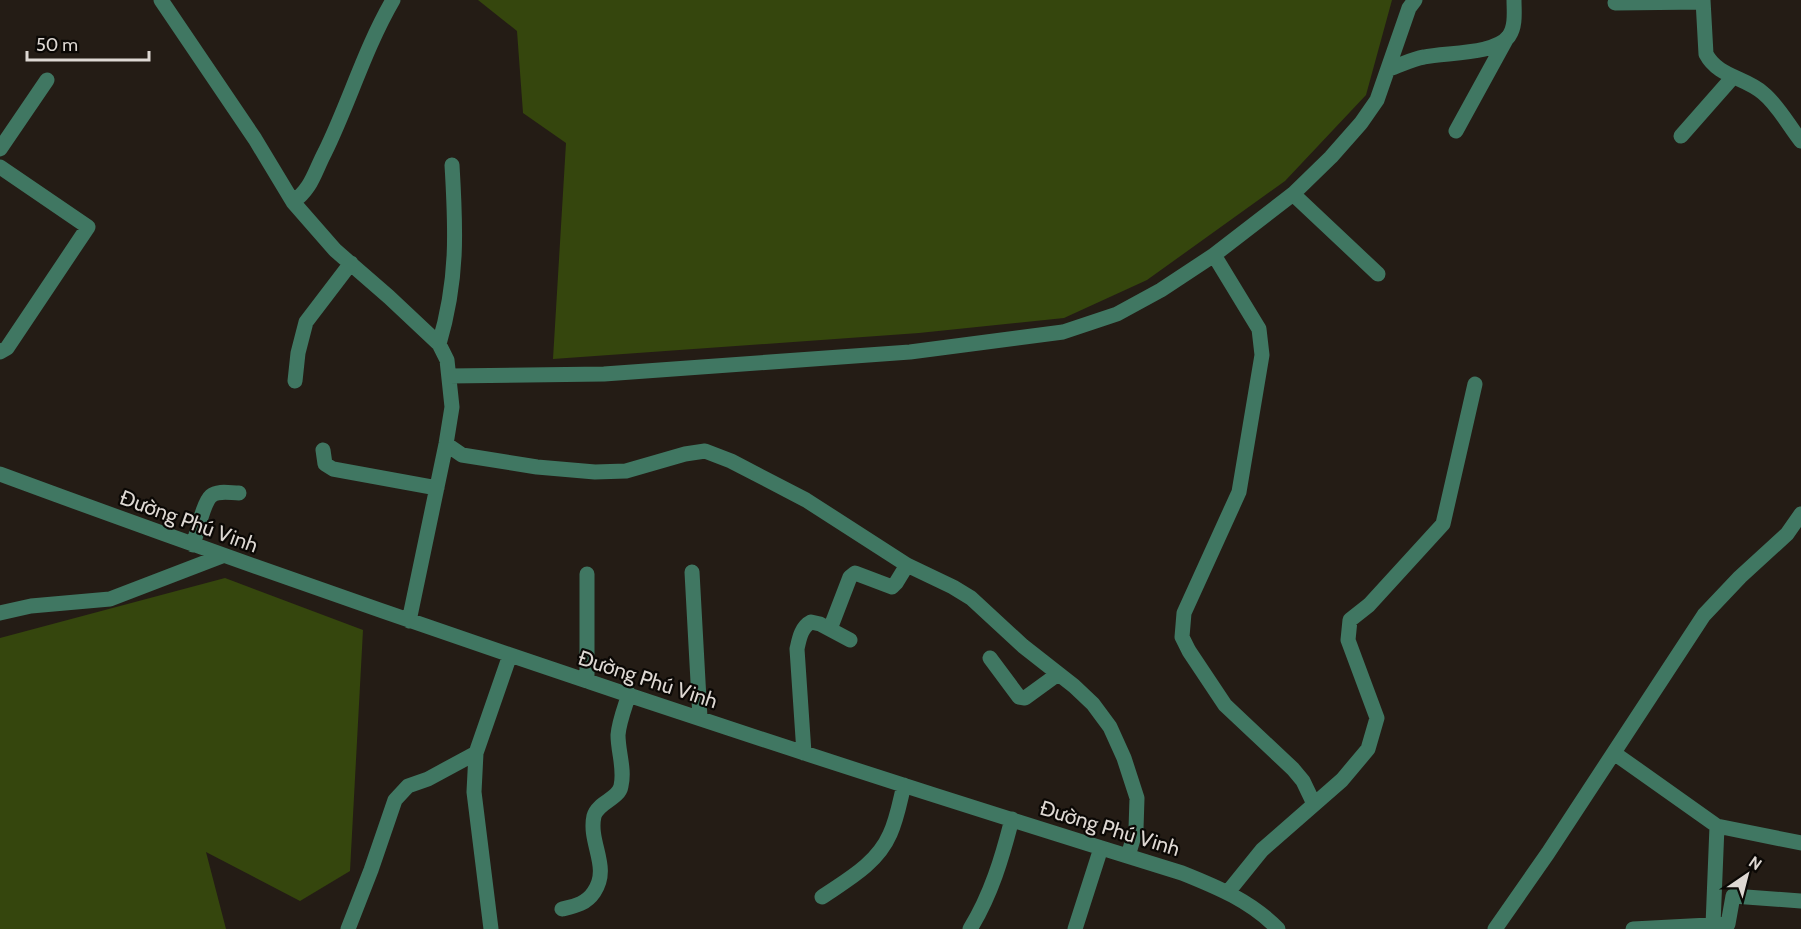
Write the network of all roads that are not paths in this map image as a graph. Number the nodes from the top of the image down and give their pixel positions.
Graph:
1 (393, 0) edge
2 (1414, 0) edge
3 (1514, 0) edge
4 (1703, 1) edge
5 (165, 2) edge
6 (1615, 3) dead end
7 (1507, 38) junction
8 (1389, 69) junction
9 (1733, 77) junction
10 (47, 80) dead end
11 (1456, 131) dead end
12 (1681, 136) dead end
13 (1801, 141) edge
14 (0, 149) edge
15 (452, 165) dead end
16 (0, 166) edge
17 (1293, 194) junction
18 (292, 202) junction
19 (1214, 255) junction
20 (351, 263) junction
21 (1378, 274) dead end
22 (438, 344) junction
23 (0, 352) edge
24 (449, 376) junction
25 (295, 381) dead end
26 (1475, 384) dead end
27 (446, 444) junction
28 (323, 450) dead end
29 (0, 474) edge
30 (437, 488) junction
31 (239, 493) dead end
32 (1801, 514) edge
33 (193, 545) junction
34 (222, 556) junction
35 (907, 564) junction
36 (692, 572) dead end
37 (587, 574) dead end
38 (0, 613) edge
39 (410, 621) junction
40 (830, 629) junction
41 (850, 640) dead end
42 (510, 655) junction
43 (990, 658) dead end
44 (1058, 674) junction
45 (587, 681) junction
46 (628, 694) junction
47 (700, 718) junction
48 (476, 753) junction
49 (804, 753) junction
50 (1614, 753) junction
51 (904, 785) junction
52 (1314, 804) junction
53 (1012, 819) junction
54 (1717, 826) junction
55 (1801, 843) edge
56 (1101, 848) junction
57 (1128, 856) junction
58 (1228, 892) junction
59 (822, 897) dead end
60 (1801, 901) edge
61 (562, 909) dead end
62 (1713, 925) junction
63 (348, 929) edge
64 (491, 929) edge
65 (970, 929) edge
66 (1075, 929) edge
67 (1278, 929) edge
68 (1495, 929) edge
69 (1633, 929) edge

1 - 18 street
2 - 8 street
3 - 7 street
4 - 6 street
4 - 9 street
5 - 18 street
7 - 8 street
7 - 11 street
8 - 17 street
9 - 12 street
9 - 13 street
10 - 14 street
15 - 22 street
16 - 23 street
17 - 19 street
17 - 21 street
18 - 20 street
19 - 24 street
19 - 52 street
20 - 22 street
20 - 25 street
22 - 24 street
24 - 27 street
26 - 52 street
27 - 30 street
27 - 35 street
28 - 30 street
29 - 33 street, Đường Phú Vinh
30 - 39 street
31 - 33 street
32 - 50 street
33 - 34 street, Đường Phú Vinh
34 - 38 street
34 - 39 street, Đường Phú Vinh
35 - 40 street
35 - 44 street
36 - 47 street
37 - 45 street
39 - 42 street, Đường Phú Vinh
40 - 41 street
40 - 49 street
42 - 45 street, Đường Phú Vinh
42 - 48 street
43 - 44 street
44 - 57 street
45 - 46 street, Đường Phú Vinh
46 - 47 street, Đường Phú Vinh
46 - 61 street
47 - 49 street, Đường Phú Vinh
48 - 63 street
48 - 64 street
49 - 51 street, Đường Phú Vinh
50 - 54 street
50 - 68 street
51 - 53 street, Đường Phú Vinh
51 - 59 street
52 - 58 street
53 - 56 street, Đường Phú Vinh
53 - 65 street
54 - 55 street
54 - 62 street
56 - 57 street, Đường Phú Vinh
56 - 66 street
57 - 58 street, Đường Phú Vinh
58 - 67 street, Đường Phú Vinh
60 - 62 street
62 - 69 street

